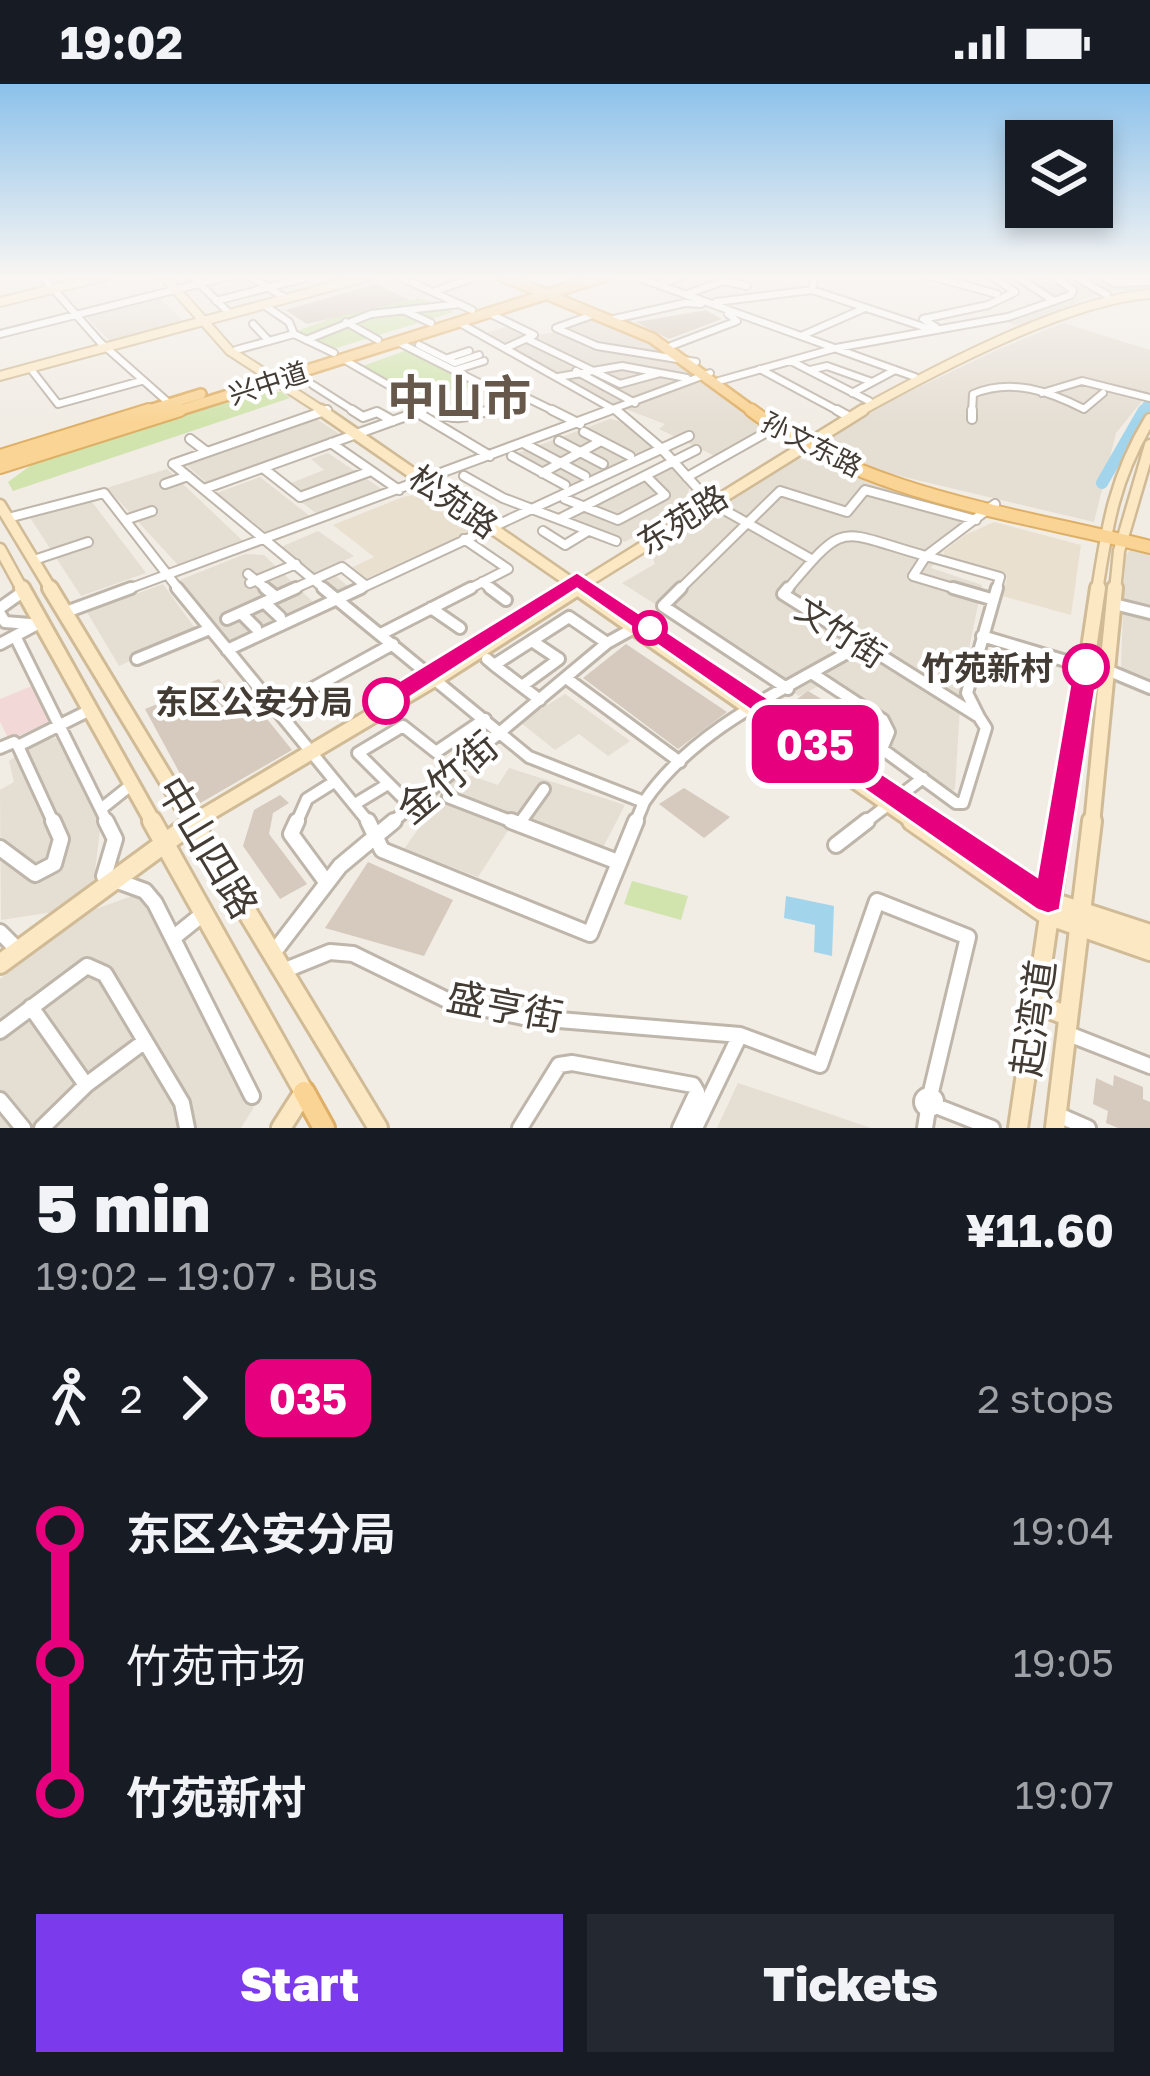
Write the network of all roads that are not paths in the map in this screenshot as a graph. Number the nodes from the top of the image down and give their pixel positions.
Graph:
1 (253, 324) dead end
2 (37, 325) edge
3 (86, 325) edge
4 (193, 325) edge
5 (210, 325) edge
6 (211, 325) edge
7 (291, 325) edge
8 (340, 325) edge
9 (351, 325) edge
10 (426, 325) edge
11 (450, 325) edge
12 (463, 325) edge
13 (509, 325) edge
14 (559, 325) edge
15 (620, 325) edge
16 (626, 325) edge
17 (722, 325) edge
18 (771, 325) edge
19 (827, 325) edge
20 (920, 325) edge
21 (931, 325) edge
22 (966, 325) edge
23 (1039, 325) edge
24 (1045, 325) edge
25 (558, 330) junction
26 (938, 330) junction
27 (0, 334) edge
28 (294, 334) junction
29 (801, 336) junction
30 (531, 338) junction
31 (307, 340) junction
32 (378, 340) junction
33 (269, 341) junction
34 (432, 341) dead end
35 (398, 342) junction
36 (414, 346) junction
37 (671, 346) junction
38 (109, 347) junction
39 (506, 348) junction
40 (836, 348) junction
41 (236, 350) junction
42 (470, 351) dead end
43 (339, 356) junction
44 (441, 360) junction
45 (791, 361) junction
46 (692, 362) junction
47 (30, 368) junction
48 (592, 368) junction
49 (760, 369) junction
50 (455, 370) junction
51 (810, 370) junction
52 (895, 370) junction
53 (576, 371) junction
54 (660, 373) junction
55 (0, 376) edge
56 (712, 376) junction
57 (271, 377) junction
58 (558, 377) junction
59 (915, 377) junction
60 (687, 378) junction
61 (141, 381) junction
62 (872, 382) junction
63 (314, 385) dead end
64 (852, 393) junction
65 (1042, 393) junction
66 (1103, 393) dead end
67 (503, 394) junction
68 (1147, 396) edge
69 (869, 401) junction
70 (634, 403) junction
71 (170, 404) junction
72 (429, 409) junction
73 (325, 410) junction
74 (618, 410) junction
75 (418, 412) junction
76 (846, 415) junction
77 (972, 418) dead end
78 (1150, 419) edge
79 (393, 422) junction
80 (582, 428) junction
81 (774, 428) junction
82 (360, 433) junction
83 (689, 436) dead end
84 (190, 439) dead end
85 (560, 441) dead end
86 (602, 441) junction
87 (801, 442) junction
88 (331, 443) junction
89 (525, 444) junction
90 (615, 448) junction
91 (662, 449) junction
92 (38, 450) junction
93 (696, 450) dead end
94 (207, 452) junction
95 (0, 453) edge
96 (584, 454) junction
97 (1148, 454) edge
98 (490, 456) junction
99 (512, 456) dead end
100 (630, 456) dead end
101 (674, 462) junction
102 (562, 464) junction
103 (603, 464) dead end
104 (0, 467) edge
105 (263, 468) junction
106 (371, 471) junction
107 (542, 473) junction
108 (188, 476) junction
109 (464, 476) dead end
110 (584, 476) dead end
111 (646, 476) junction
112 (687, 477) junction
113 (428, 479) junction
114 (0, 482) edge
115 (165, 484) dead end
116 (565, 485) dead end
117 (204, 489) junction
118 (399, 490) junction
119 (1114, 497) junction
120 (566, 499) dead end
121 (708, 500) junction
122 (1133, 502) junction
123 (993, 506) junction
124 (584, 507) junction
125 (531, 508) junction
126 (152, 511) dead end
127 (4, 512) edge
128 (847, 512) junction
129 (559, 519) junction
130 (125, 520) junction
131 (976, 520) junction
132 (748, 524) junction
133 (494, 525) junction
134 (588, 530) junction
135 (543, 531) dead end
136 (1106, 532) junction
137 (844, 533) junction
138 (1123, 537) junction
139 (464, 539) junction
140 (268, 541) junction
141 (616, 541) dead end
142 (88, 542) dead end
143 (1150, 544) edge
144 (926, 556) junction
145 (811, 559) junction
146 (3, 560) edge
147 (34, 560) junction
148 (296, 564) junction
149 (168, 576) junction
150 (1108, 576) junction
151 (315, 579) junction
152 (482, 582) junction
153 (577, 582) junction
154 (365, 585) junction
155 (24, 591) junction
156 (277, 597) junction
157 (338, 598) junction
158 (992, 599) junction
159 (506, 600) dead end
160 (265, 603) junction
161 (1114, 604) junction
162 (431, 608) junction
163 (0, 611) edge
164 (66, 612) junction
165 (241, 613) junction
166 (1150, 614) edge
167 (280, 617) dead end
168 (227, 619) dead end
169 (41, 622) junction
170 (639, 625) junction
171 (210, 628) junction
172 (256, 628) dead end
173 (460, 628) dead end
174 (381, 634) junction
175 (15, 636) junction
176 (982, 637) junction
177 (532, 640) junction
178 (607, 643) junction
179 (0, 644) edge
180 (393, 644) junction
181 (861, 645) junction
182 (227, 650) junction
183 (137, 659) dead end
184 (1086, 667) junction
185 (1107, 670) junction
186 (813, 674) junction
187 (433, 676) junction
188 (566, 678) junction
189 (522, 686) junction
190 (1150, 688) edge
191 (788, 689) junction
192 (540, 700) junction
193 (757, 708) junction
194 (90, 710) junction
195 (275, 710) junction
196 (979, 717) junction
197 (485, 719) junction
198 (59, 726) junction
199 (501, 732) junction
200 (18, 746) junction
201 (0, 748) edge
202 (307, 752) junction
203 (680, 761) junction
204 (923, 778) junction
205 (334, 782) junction
206 (131, 784) junction
207 (388, 784) junction
208 (544, 789) dead end
209 (448, 797) dead end
210 (890, 801) junction
211 (644, 802) junction
212 (355, 804) junction
213 (412, 807) junction
214 (101, 809) junction
215 (192, 821) junction
216 (519, 824) junction
217 (378, 835) junction
218 (162, 836) junction
219 (836, 845) dead end
220 (0, 848) edge
221 (619, 862) junction
222 (108, 878) junction
223 (327, 883) junction
224 (1048, 908) junction
225 (204, 913) junction
226 (1082, 920) junction
227 (0, 932) edge
228 (1150, 934) edge
229 (173, 938) junction
230 (1150, 951) edge
231 (273, 953) junction
232 (5, 956) edge
233 (283, 971) junction
234 (1036, 1004) junction
235 (31, 1007) junction
236 (1068, 1024) junction
237 (0, 1031) edge
238 (740, 1035) junction
239 (146, 1041) junction
240 (1150, 1066) edge
241 (86, 1084) junction
242 (304, 1092) junction
243 (252, 1096) dead end
244 (0, 1100) edge
245 (932, 1104) junction
246 (1056, 1121) edge
247 (23, 1128) edge
248 (42, 1128) edge
249 (187, 1128) edge
250 (281, 1128) edge
251 (323, 1128) edge
252 (379, 1128) edge
253 (520, 1128) edge
254 (680, 1128) edge
255 (695, 1128) edge
256 (925, 1128) edge
257 (992, 1128) edge
258 (1018, 1128) edge
259 (1088, 1128) edge

1 - 33 street
2 - 27 street
3 - 38 street
4 - 38 street
5 - 57 street
6 - 41 street
7 - 28 street
8 - 31 street
9 - 32 street
10 - 32 main road, 兴中道
11 - 35 main road, 兴中道
12 - 39 street
13 - 30 street
14 - 25 street
15 - 46 main road, 孙文东路
16 - 37 main road, 孙文东路
17 - 37 street
18 - 29 street
19 - 29 street
20 - 26 street
21 - 26 street
22 - 26 street
23 - 59 street
24 - 87 street
25 - 30 street
25 - 46 street
26 - 40 street
28 - 31 street
28 - 33 street
29 - 40 street
30 - 39 street
30 - 48 street
31 - 43 street
32 - 43 main road, 兴中道
33 - 41 street
34 - 36 street
35 - 36 street
35 - 43 main road, 兴中道
36 - 44 street
37 - 46 main road, 孙文东路
38 - 47 street
38 - 61 street
39 - 58 street
40 - 45 street
40 - 52 street
41 - 57 street
42 - 44 street
43 - 57 main road, 兴中道
43 - 72 street
44 - 50 street
44 - 50 street
45 - 49 street
45 - 51 street
46 - 56 main road, 孙文东路
47 - 55 street
47 - 61 street
48 - 53 street
48 - 54 street
48 - 54 street
49 - 56 street
49 - 76 street
50 - 67 street
51 - 62 street
51 - 64 street
52 - 59 street
52 - 62 street
53 - 58 street
53 - 70 street
54 - 60 street
56 - 60 street
56 - 81 main road, 孙文东路
56 - 87 main road, 孙文东路
57 - 71 main road, 兴中道
57 - 73 street, 松苑路
57 - 92 main road, 兴中道
58 - 74 street
59 - 69 street
60 - 70 street
61 - 71 street
62 - 64 street
63 - 79 street
64 - 69 street
65 - 66 street
65 - 68 street
65 - 77 street
67 - 72 street
67 - 80 street
69 - 76 street
70 - 74 street
71 - 92 main road, 兴中道
72 - 75 street
73 - 82 street, 松苑路
73 - 94 street
74 - 80 street
74 - 91 street
75 - 79 street
75 - 98 street
76 - 87 street
78 - 119 street, 起湾道
79 - 82 street
80 - 86 street
80 - 89 street
81 - 87 main road, 孙文东路
81 - 112 street
82 - 88 street
82 - 113 street, 松苑路
83 - 91 street
84 - 94 street
85 - 96 street
86 - 90 street
86 - 96 street
87 - 121 street, 东苑路
87 - 123 main road, 孙文东路
88 - 105 street
88 - 106 street
89 - 98 street
89 - 102 street
90 - 96 street
90 - 100 street
91 - 101 street
91 - 125 street
92 - 95 main road, 兴中道
92 - 104 main road, 兴中道
92 - 114 main road
93 - 101 street
94 - 108 street
96 - 102 street
96 - 103 street
97 - 122 street, 起湾道
98 - 113 street
99 - 107 street
101 - 111 street
101 - 112 street
102 - 107 street
102 - 110 street
105 - 106 street
105 - 117 street
106 - 118 street
107 - 116 street
108 - 115 street
108 - 117 street
109 - 125 street
111 - 124 street
111 - 124 street
112 - 121 street
113 - 118 street
113 - 133 street, 松苑路
117 - 140 street
118 - 140 street
119 - 122 street
119 - 136 street, 起湾道
120 - 124 street
121 - 132 street
121 - 153 street, 东苑路
122 - 138 street, 起湾道
123 - 131 street
123 - 136 main road, 孙文东路
124 - 129 street
125 - 129 street
125 - 133 street
126 - 130 street
127 - 130 street
127 - 147 street, 中山四路
128 - 131 street
128 - 132 street
128 - 137 street
129 - 134 street
130 - 149 street
131 - 144 street
132 - 145 street
132 - 191 street
133 - 139 street
133 - 153 street, 松苑路
134 - 135 street
134 - 141 street
136 - 138 main road, 孙文东路
136 - 150 street, 起湾道
137 - 144 street
137 - 145 street, 文竹街
138 - 143 main road, 孙文东路
138 - 150 street, 起湾道
139 - 152 street
139 - 154 street
140 - 148 street
140 - 149 street
142 - 147 street
144 - 158 street
144 - 158 street
145 - 181 street, 文竹街
146 - 155 street, 中山四路
147 - 164 street, 中山四路
148 - 151 street
148 - 156 street
149 - 164 street
149 - 171 street
150 - 161 street, 起湾道
150 - 184 street, 起湾道
151 - 154 street
151 - 156 street
151 - 157 street
152 - 159 street
152 - 162 street
153 - 170 street, 松苑路
153 - 187 street, 东苑路
154 - 157 street
155 - 163 street
155 - 169 street, 中山四路
156 - 160 street
157 - 174 street
157 - 182 street
158 - 176 street
160 - 165 street
160 - 167 street
161 - 166 street
161 - 185 street, 起湾道
162 - 173 street
162 - 174 street
163 - 169 street
164 - 215 street, 中山四路
165 - 168 street
165 - 172 street
169 - 175 street
169 - 194 street, 中山四路
170 - 178 street, 金竹街
170 - 193 street, 松苑路
171 - 182 street
171 - 183 street
174 - 180 street
175 - 179 street
175 - 198 street
176 - 184 street
176 - 196 street
177 - 178 street
177 - 189 street
177 - 189 street
178 - 188 street, 金竹街
180 - 187 street
180 - 195 street
181 - 186 street
181 - 196 street, 文竹街
182 - 195 street
184 - 224 street, 起湾道
185 - 190 street
185 - 226 street, 起湾道
186 - 191 street
186 - 204 street
187 - 197 street
187 - 202 street, 东苑路
188 - 192 street, 金竹街
188 - 203 street
189 - 192 street
191 - 193 street
192 - 199 street, 金竹街
193 - 203 street
193 - 210 street, 松苑路
194 - 198 street
194 - 206 street, 中山四路
195 - 202 street
196 - 204 street
197 - 199 street
197 - 207 street
198 - 200 street
198 - 214 street
199 - 211 street
199 - 213 street, 金竹街
200 - 201 street
200 - 220 street
202 - 205 street
202 - 215 street, 东苑路
203 - 211 street
204 - 210 street
205 - 212 street
205 - 223 street
206 - 214 street
206 - 218 street, 中山四路
207 - 212 street
207 - 213 street
208 - 216 street
209 - 216 street
210 - 219 street
210 - 224 street, 松苑路
211 - 221 street
212 - 217 street
213 - 217 street, 金竹街
214 - 222 street
215 - 218 street, 东苑路
215 - 231 street, 中山四路
216 - 221 street
217 - 221 street
217 - 223 street, 金竹街
218 - 222 street, 东苑路
218 - 225 street, 中山四路
222 - 229 street
222 - 232 street, 东苑路
223 - 231 street, 金竹街
224 - 226 street, 松苑路
224 - 234 street, 起湾道
225 - 229 street
225 - 242 street, 中山四路
226 - 228 street
226 - 230 street
226 - 236 street, 起湾道
227 - 232 street
229 - 243 street
231 - 233 street, 中山四路
233 - 238 street, 盛亨街
233 - 252 street, 中山四路
234 - 236 street
234 - 258 street, 起湾道
235 - 237 street
235 - 239 street
235 - 241 street
236 - 240 street
236 - 246 street, 起湾道
238 - 245 street, 盛亨街
238 - 255 street
239 - 241 street
239 - 249 street
241 - 248 street
242 - 250 street
242 - 251 main road, 中山四路
244 - 247 street
245 - 256 street
245 - 257 street
246 - 259 street
253 - 254 street

